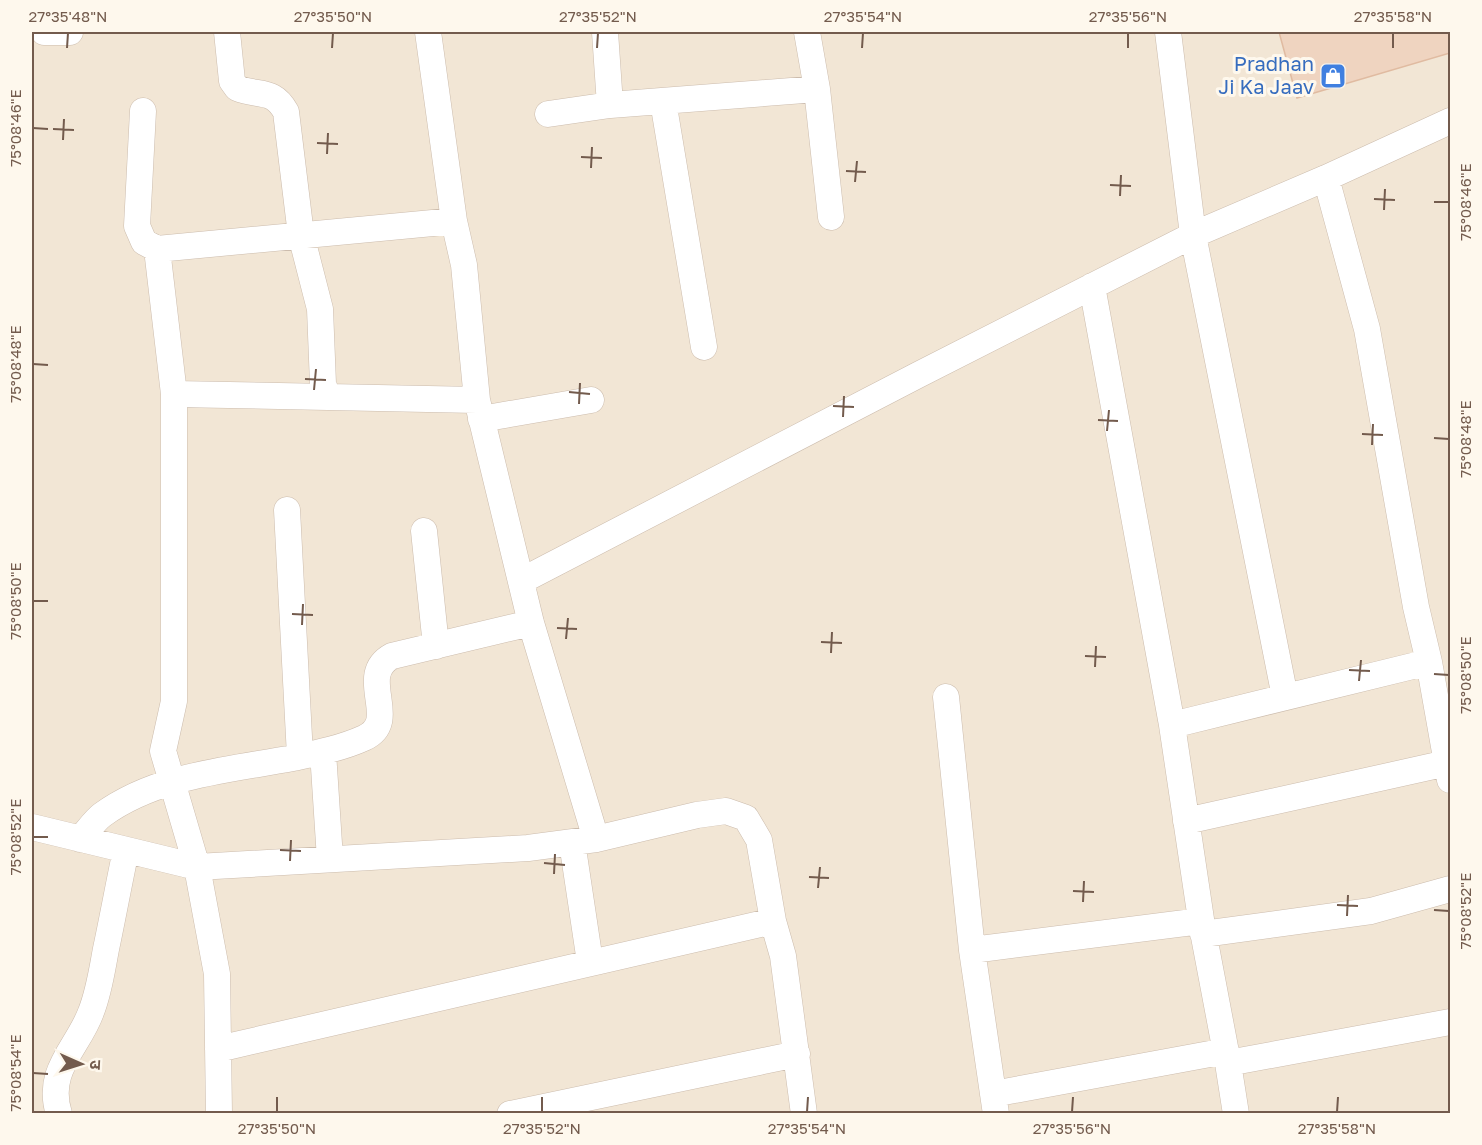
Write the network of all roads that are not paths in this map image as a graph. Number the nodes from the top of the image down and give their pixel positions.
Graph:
1 (44, 32) edge
2 (70, 32) edge
3 (227, 32) edge
4 (428, 32) edge
5 (605, 32) edge
6 (807, 32) edge
7 (1168, 32) edge
8 (817, 88) junction
9 (663, 101) junction
10 (610, 105) junction
11 (143, 111) dead end
12 (548, 114) dead end
13 (1450, 121) edge
14 (1326, 178) junction
15 (831, 217) dead end
16 (454, 221) junction
17 (302, 235) junction
18 (1193, 235) junction
19 (157, 249) junction
20 (1092, 286) junction
21 (704, 347) dead end
22 (174, 394) junction
23 (328, 398) junction
24 (591, 400) dead end
25 (479, 410) junction
26 (287, 510) dead end
27 (424, 531) dead end
28 (521, 580) junction
29 (531, 623) junction
30 (436, 646) junction
31 (1429, 662) junction
32 (946, 697) dead end
33 (1285, 697) junction
34 (1172, 725) junction
35 (1446, 729) edge
36 (311, 754) junction
37 (1449, 771) edge
38 (171, 781) junction
39 (1186, 821) junction
40 (33, 828) edge
41 (80, 839) junction
42 (584, 841) junction
43 (126, 850) junction
44 (330, 859) junction
45 (197, 867) junction
46 (1450, 889) edge
47 (773, 921) junction
48 (1202, 927) junction
49 (972, 950) junction
50 (590, 962) junction
51 (1450, 1022) edge
52 (218, 1049) junction
53 (797, 1054) junction
54 (1227, 1057) junction
55 (994, 1104) edge
56 (59, 1113) edge
57 (219, 1113) edge
58 (510, 1113) edge
59 (804, 1113) edge
60 (1236, 1113) edge

1 - 2 street
3 - 17 street
4 - 16 street
5 - 10 street
6 - 8 street
7 - 18 street
8 - 9 street
8 - 15 street
9 - 10 street
9 - 21 street
10 - 12 street
11 - 19 street
13 - 14 street
14 - 18 street
14 - 31 street
16 - 17 street
16 - 25 street
17 - 19 street
17 - 23 street
18 - 20 street
18 - 33 street
19 - 22 street
20 - 28 street
20 - 34 street
22 - 23 street
22 - 38 street
23 - 25 street
24 - 25 street
25 - 28 street
26 - 36 street
27 - 30 street
28 - 29 street
29 - 30 street
29 - 42 street
30 - 36 street
31 - 33 street
31 - 35 street
32 - 49 street
33 - 34 street
34 - 39 street
35 - 37 street
36 - 38 street
36 - 44 street
37 - 39 street
38 - 41 street
38 - 45 street
39 - 48 street
40 - 41 street
41 - 43 street
42 - 44 street
42 - 47 street
42 - 50 street
43 - 45 street
43 - 56 street
44 - 45 street
45 - 52 street
46 - 48 street
47 - 50 street
47 - 53 street
48 - 49 street
48 - 54 street
49 - 55 street
50 - 52 street
51 - 54 street
52 - 57 street
53 - 58 street
53 - 59 street
54 - 55 street
54 - 60 street

